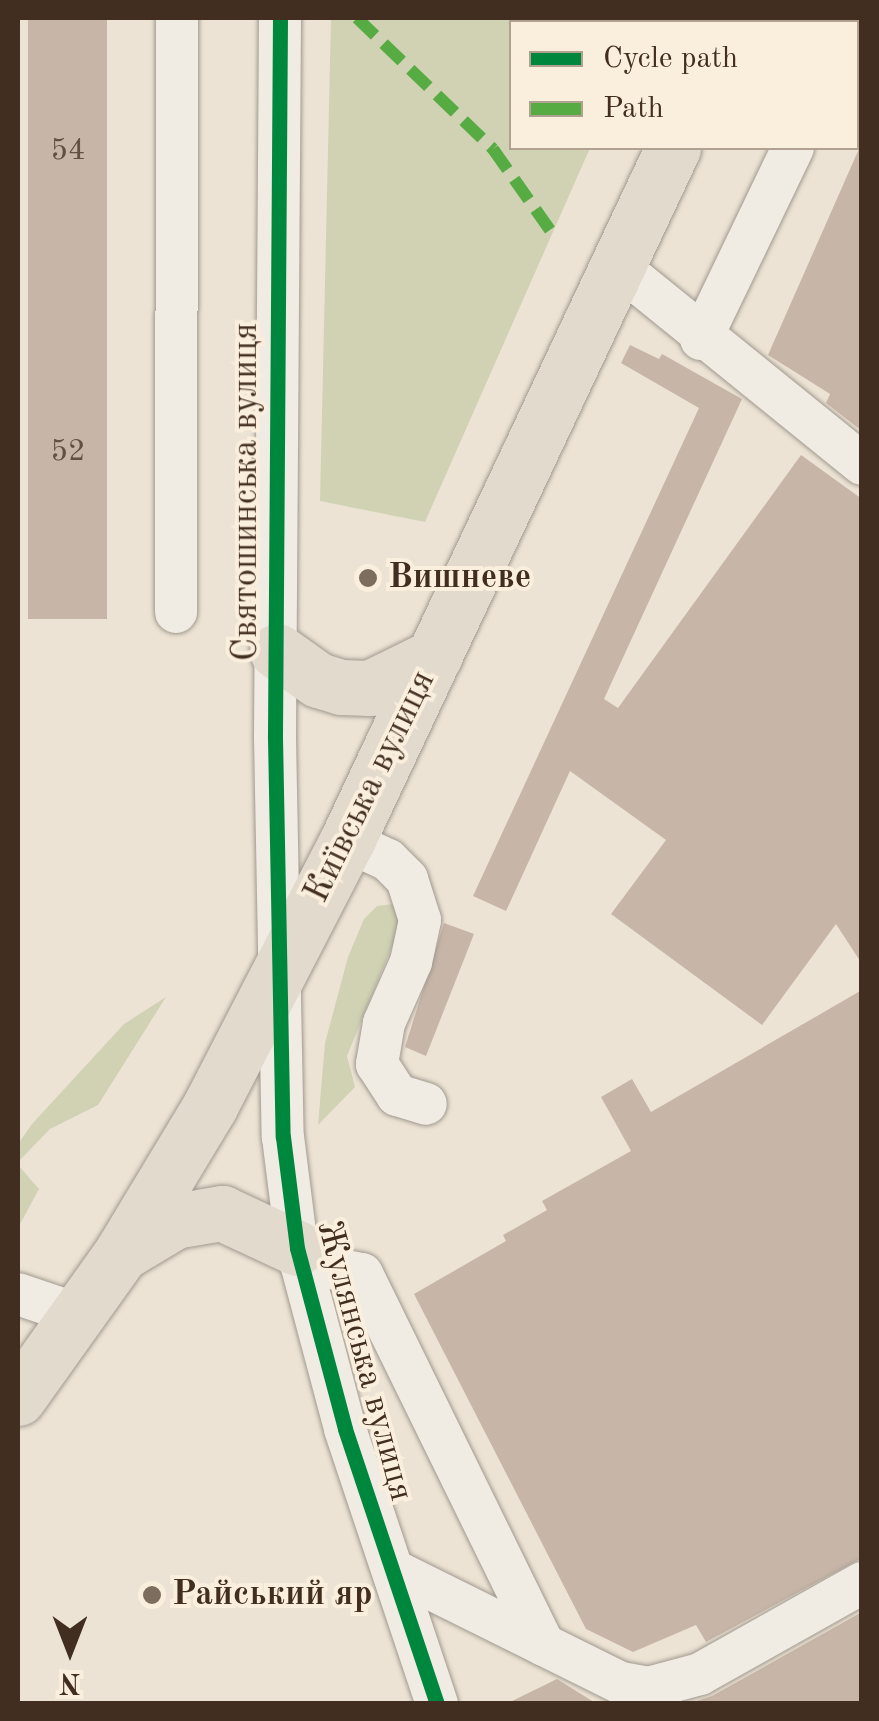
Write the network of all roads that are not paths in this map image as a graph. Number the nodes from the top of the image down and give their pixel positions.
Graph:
1 (177, 18) edge
2 (280, 18) edge
3 (672, 150) edge
4 (791, 150) edge
5 (619, 268) junction
6 (701, 339) junction
7 (862, 464) edge
8 (176, 612) dead end
9 (277, 651) junction
10 (436, 656) junction
11 (348, 841) junction
12 (282, 966) junction
13 (426, 1104) dead end
14 (122, 1252) junction
15 (298, 1255) junction
16 (18, 1294) edge
17 (76, 1314) junction
18 (18, 1398) edge
19 (395, 1571) junction
20 (862, 1582) edge
21 (544, 1644) junction
22 (438, 1704) edge

1 - 8 street
2 - 9 street, Святошинська вулиця
3 - 5 main road, Київська вулиця
4 - 6 street
5 - 6 street
5 - 10 main road, Київська вулиця
6 - 7 street
9 - 10 main road
9 - 12 street, Святошинська вулиця
10 - 11 main road, Київська вулиця
11 - 12 main road, Київська вулиця
11 - 13 street
12 - 14 main road, Київська вулиця
12 - 15 street, Жулянська вулиця
14 - 15 main road
14 - 17 main road, Київська вулиця
15 - 19 street, Жулянська вулиця
15 - 21 street
16 - 17 street
17 - 18 main road, Київська вулиця
19 - 21 street
19 - 22 street, Жулянська вулиця
20 - 21 street

